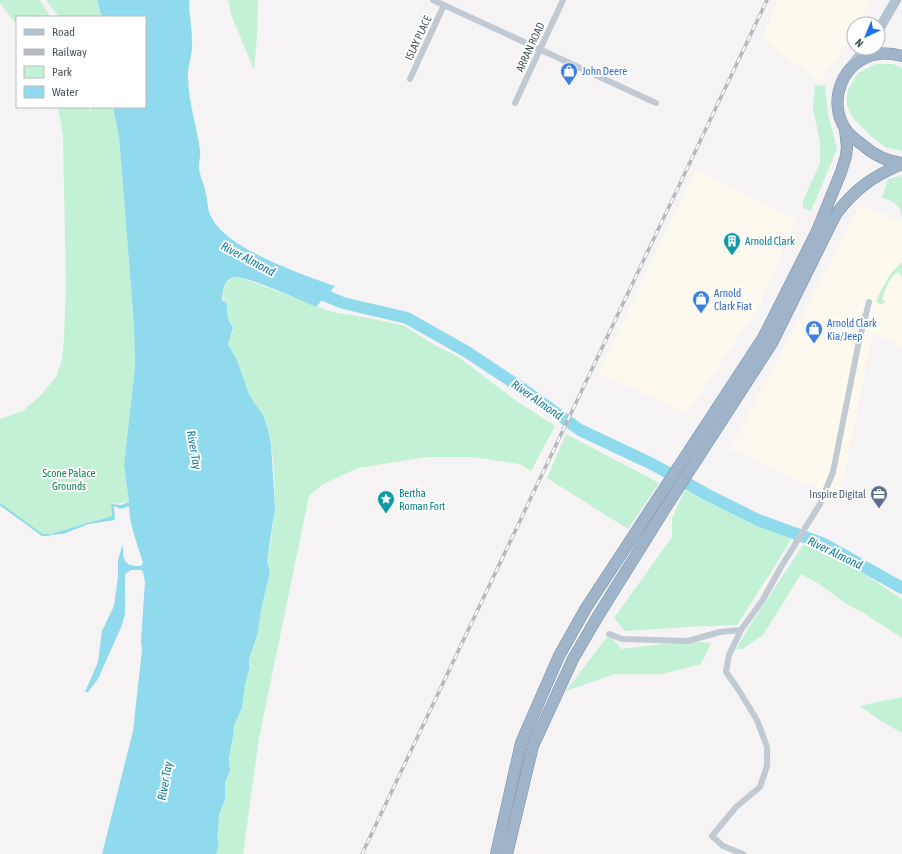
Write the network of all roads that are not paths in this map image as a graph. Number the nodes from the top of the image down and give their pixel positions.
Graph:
1 (433, 0) edge
2 (563, 0) edge
3 (896, 0) edge
4 (444, 5) junction
5 (886, 17) edge
6 (540, 50) junction
7 (859, 56) edge
8 (902, 56) edge
9 (849, 70) junction
10 (410, 79) dead end
11 (515, 103) dead end
12 (656, 103) dead end
13 (846, 129) junction
14 (902, 164) edge
15 (869, 302) dead end
16 (694, 454) junction
17 (741, 630) junction
18 (609, 634) dead end
19 (496, 854) edge
20 (507, 854) edge
21 (742, 854) edge

1 - 4 street
2 - 6 street, ARRAN ROAD
3 - 5 main road
4 - 6 street
4 - 10 street, ISLAY PLACE
6 - 11 street, ARRAN ROAD
6 - 12 street
7 - 9 main road
8 - 9 highway
9 - 13 highway
13 - 14 highway
13 - 16 highway
14 - 16 highway
15 - 17 street
16 - 19 highway
16 - 20 highway
17 - 18 street
17 - 21 street

